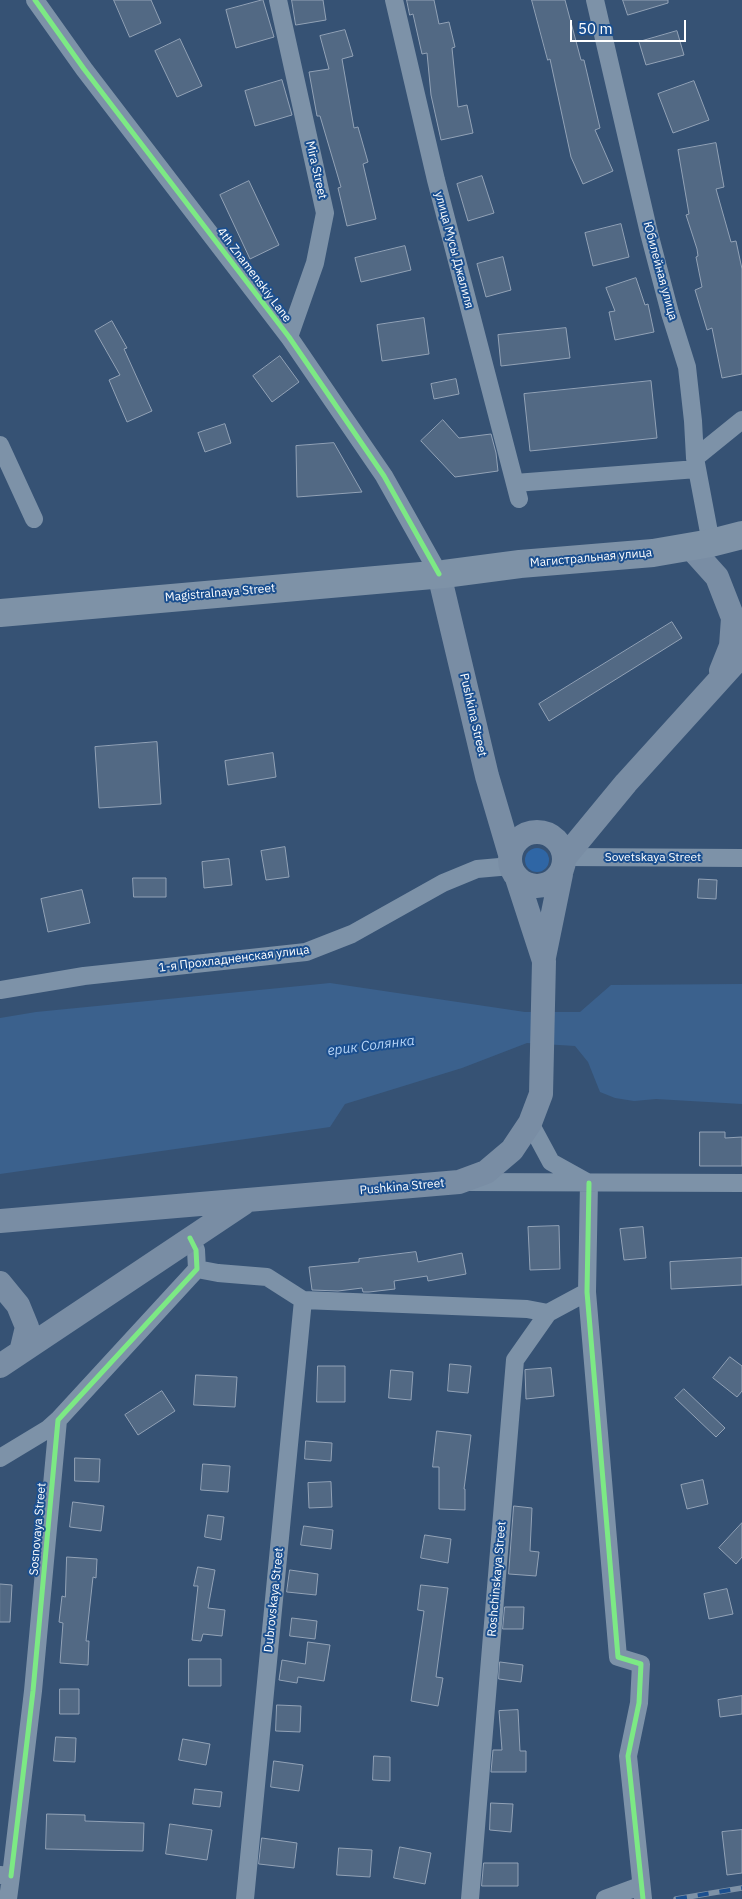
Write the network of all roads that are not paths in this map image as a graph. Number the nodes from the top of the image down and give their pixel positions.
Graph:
1 (35, 0) edge
2 (278, 0) edge
3 (394, 0) edge
4 (595, 0) edge
5 (289, 337) junction
6 (742, 420) edge
7 (0, 445) edge
8 (696, 464) junction
9 (34, 519) dead end
10 (742, 535) edge
11 (701, 545) junction
12 (440, 574) junction
13 (0, 613) edge
14 (742, 655) edge
15 (700, 701) junction
16 (742, 858) edge
17 (563, 865) junction
18 (512, 866) junction
19 (544, 961) junction
20 (0, 990) edge
21 (530, 1124) junction
22 (459, 1182) junction
23 (742, 1183) edge
24 (590, 1184) junction
25 (246, 1201) junction
26 (0, 1221) edge
27 (190, 1238) junction
28 (197, 1269) junction
29 (0, 1283) edge
30 (587, 1292) junction
31 (303, 1300) junction
32 (548, 1313) junction
33 (21, 1352) junction
34 (0, 1366) edge
35 (58, 1420) junction
36 (0, 1458) edge
37 (5, 1876) edge
38 (642, 1893) edge
39 (8, 1899) edge
40 (245, 1899) edge
41 (470, 1899) edge
42 (605, 1899) edge

1 - 5 street, 4th Znamenskiy Lane
2 - 5 street, Mira Street
3 - 8 street, улица Мусы Джалиля
4 - 8 street, Юбилейная улица
5 - 12 street, 4th Znamenskiy Lane
6 - 8 street
7 - 9 street
8 - 11 street, Юбилейная улица
10 - 11 highway, Магистральная улица
11 - 12 highway, Магистральная улица
11 - 15 main road
12 - 13 highway, Magistralnaya Street
12 - 18 main road, Pushkina Street
14 - 15 main road
15 - 17 main road
16 - 17 street, Sovetskaya Street
17 - 18 main road
17 - 18 main road
17 - 19 main road
18 - 19 main road, Pushkina Street
18 - 20 street, 1-я Прохладненская улица
19 - 21 main road, Pushkina Street
21 - 22 main road, Pushkina Street
21 - 24 street
22 - 24 street
22 - 25 main road, Pushkina Street
23 - 24 street
24 - 30 street
25 - 26 main road, Pushkina Street
25 - 27 main road
27 - 28 street
27 - 33 main road
28 - 31 street
28 - 35 street
29 - 33 main road
30 - 32 street, Roshchinskaya Street
30 - 38 street
31 - 32 street
31 - 40 street, Dubrovskaya Street
32 - 41 street, Roshchinskaya Street
33 - 34 main road
35 - 36 street
35 - 37 street, Sosnovaya Street
37 - 39 street, Sosnovaya Street
38 - 42 street

